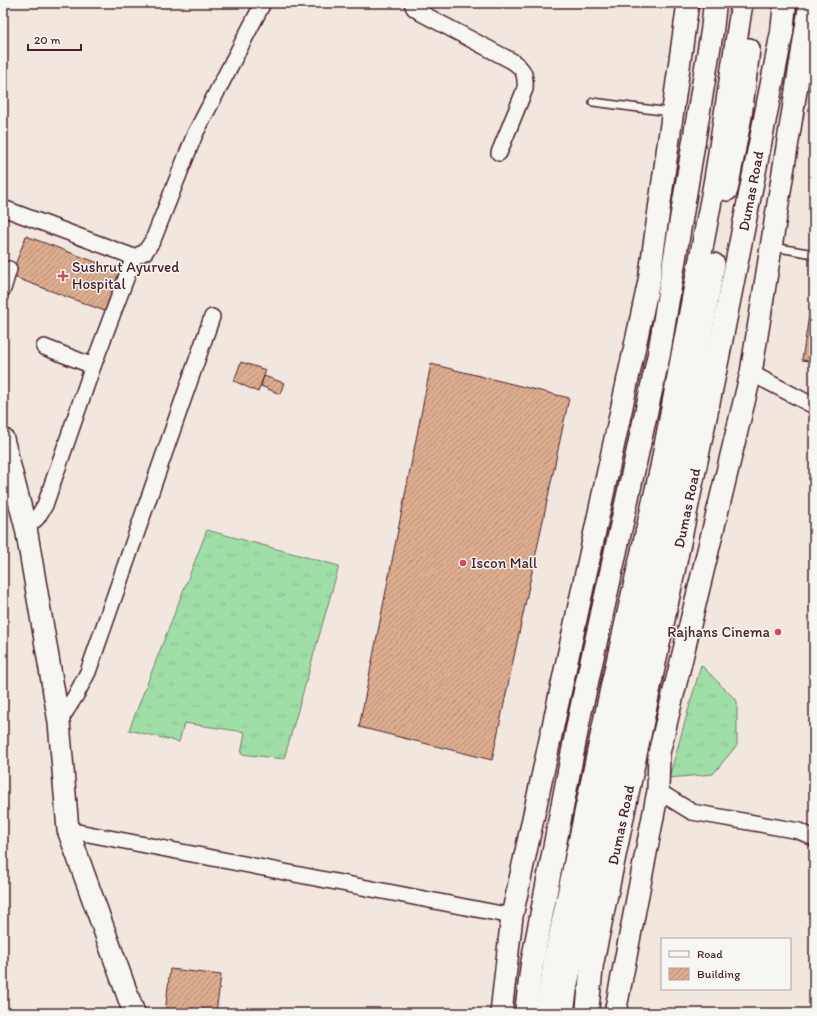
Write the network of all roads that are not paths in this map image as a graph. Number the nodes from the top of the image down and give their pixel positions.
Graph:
1 (263, 3) edge
2 (412, 3) edge
3 (688, 3) edge
4 (715, 3) edge
5 (742, 3) edge
6 (754, 3) edge
7 (785, 3) edge
8 (810, 3) edge
9 (807, 73) edge
10 (593, 102) dead end
11 (672, 112) junction
12 (499, 153) dead end
13 (3, 208) edge
14 (771, 247) junction
15 (814, 254) edge
16 (134, 256) junction
17 (9, 270) dead end
18 (3, 289) edge
19 (212, 317) dead end
20 (44, 347) dead end
21 (93, 366) junction
22 (751, 373) junction
23 (814, 406) edge
24 (3, 439) edge
25 (26, 528) junction
26 (59, 722) junction
27 (658, 791) junction
28 (68, 830) junction
29 (814, 838) edge
30 (512, 916) junction
31 (134, 1013) edge
32 (501, 1013) edge
33 (526, 1013) edge
34 (547, 1013) edge
35 (563, 1013) edge
36 (587, 1013) edge
37 (615, 1013) edge

1 - 16 street
2 - 12 street
3 - 11 street
4 - 33 main road
5 - 34 street
6 - 35 street
7 - 36 main road, Dumas Road
8 - 9 street
9 - 14 street
10 - 11 lane
11 - 30 street
13 - 16 street
14 - 15 lane
14 - 22 street
16 - 21 street
17 - 18 street
19 - 26 street
20 - 21 street
21 - 25 street
22 - 23 street
22 - 27 street
24 - 25 street
25 - 26 street
26 - 28 street
27 - 29 street
27 - 37 street
28 - 30 street
28 - 31 street
30 - 32 street

